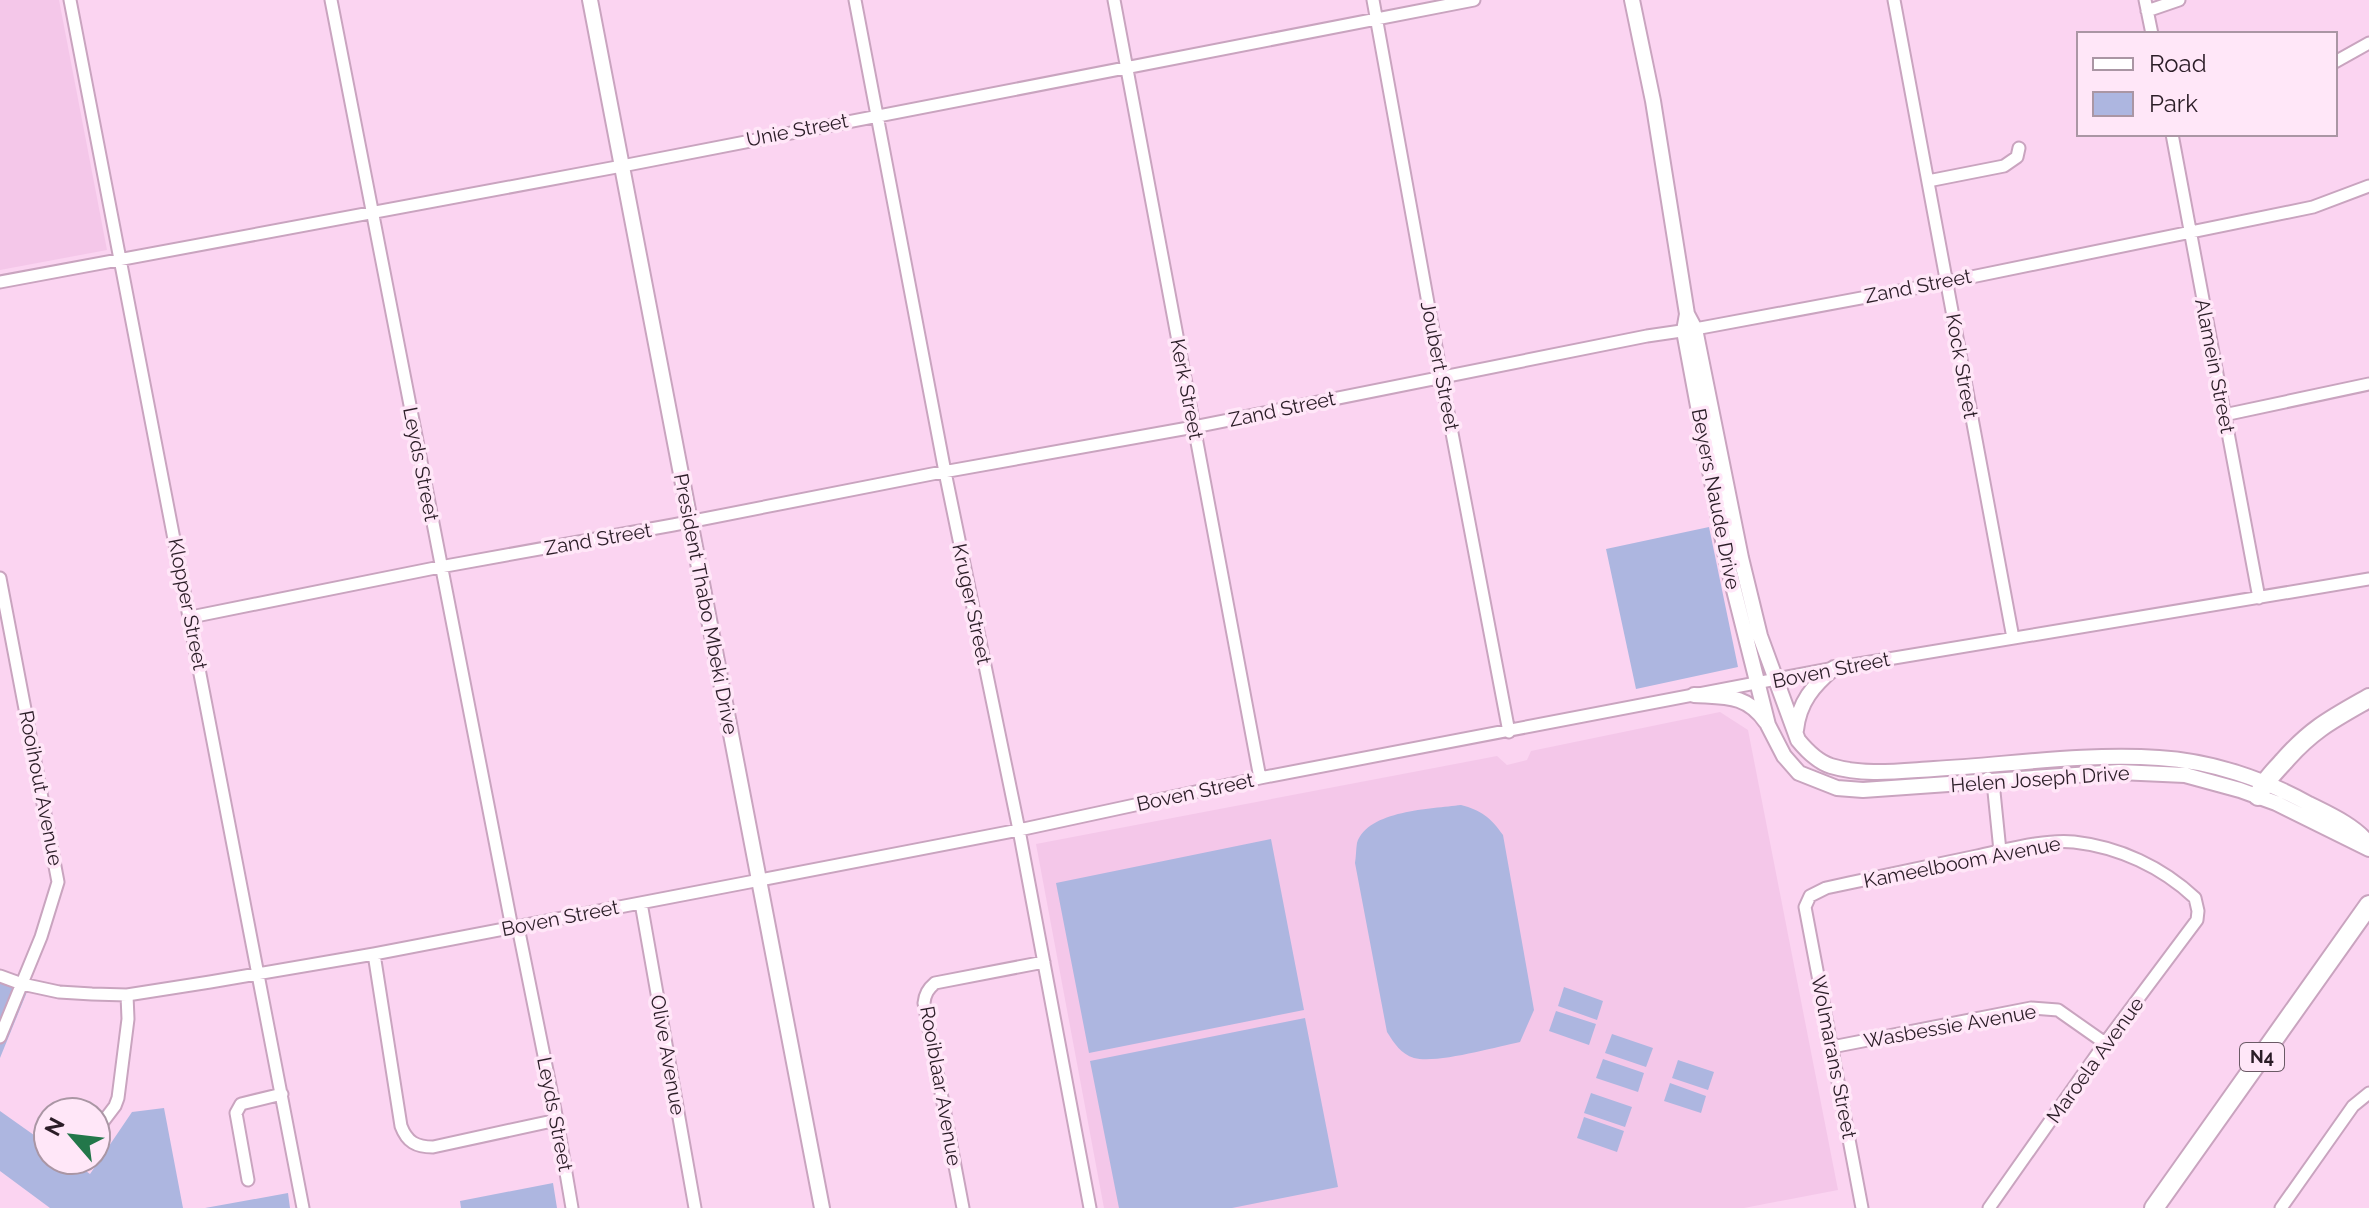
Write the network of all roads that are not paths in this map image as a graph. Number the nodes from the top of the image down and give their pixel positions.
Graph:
1 (70, 0) edge
2 (331, 0) edge
3 (590, 0) edge
4 (855, 0) edge
5 (1114, 0) edge
6 (1373, 0) edge
7 (1474, 0) edge
8 (1632, 0) edge
9 (1894, 0) edge
10 (2179, 0) edge
11 (2146, 6) edge
12 (1377, 20) junction
13 (2152, 32) edge
14 (2369, 43) edge
15 (2337, 61) edge
16 (1127, 68) junction
17 (876, 115) junction
18 (2172, 136) edge
19 (2019, 148) dead end
20 (622, 166) junction
21 (1928, 181) junction
22 (2369, 186) edge
23 (372, 211) junction
24 (2189, 231) junction
25 (120, 259) junction
26 (0, 282) edge
27 (1947, 282) junction
28 (1690, 330) junction
29 (1442, 377) junction
30 (2369, 384) edge
31 (2224, 415) junction
32 (1194, 427) junction
33 (945, 472) junction
34 (690, 522) junction
35 (440, 567) junction
36 (0, 578) edge
37 (2369, 579) edge
38 (2259, 598) junction
39 (191, 617) junction
40 (2013, 638) junction
41 (1834, 668) junction
42 (1775, 680) junction
43 (1758, 684) junction
44 (1694, 695) junction
45 (2369, 698) edge
46 (1768, 725) junction
47 (1509, 732) junction
48 (1795, 734) junction
49 (1975, 768) junction
50 (1260, 778) junction
51 (1993, 782) junction
52 (2261, 790) junction
53 (1019, 830) junction
54 (2369, 847) edge
55 (2000, 851) junction
56 (760, 880) junction
57 (641, 903) junction
58 (2369, 905) edge
59 (1805, 907) joint
60 (2198, 911) joint
61 (515, 927) junction
62 (374, 954) junction
63 (1044, 962) junction
64 (257, 974) junction
65 (0, 976) edge
66 (22, 984) junction
67 (127, 995) junction
68 (0, 1037) edge
69 (2105, 1043) junction
70 (1832, 1047) junction
71 (2369, 1093) edge
72 (282, 1094) junction
73 (112, 1110) edge
74 (557, 1120) junction
75 (248, 1180) dead end
76 (303, 1208) edge
77 (572, 1208) edge
78 (695, 1208) edge
79 (822, 1208) edge
80 (963, 1208) edge
81 (1090, 1208) edge
82 (1862, 1208) edge
83 (1989, 1208) edge
84 (2154, 1208) edge
85 (2281, 1208) edge

1 - 25 street, Klopper Street
2 - 23 street, Leyds Street
3 - 20 street, President Thabo Mbeki Drive
4 - 17 street, Kruger Street
5 - 16 street, Kerk Street
6 - 12 street, Joubert Street
7 - 12 street, Unie Street
8 - 28 street, Beyers Naude Drive
9 - 21 street, Kock Street
10 - 11 street
11 - 13 street
12 - 16 street, Unie Street
12 - 29 street, Joubert Street
14 - 15 street
16 - 17 street, Unie Street
16 - 32 street, Kerk Street
17 - 20 street, Unie Street
17 - 33 street, Kruger Street
18 - 24 street, Alamein Street
19 - 21 street
20 - 23 street, Unie Street
20 - 34 street, President Thabo Mbeki Drive
21 - 27 street, Kock Street
22 - 24 street, Zand Street
23 - 25 street, Unie Street
23 - 35 street, Leyds Street
24 - 27 street, Zand Street
24 - 31 street, Alamein Street
25 - 26 street, Unie Street
25 - 39 street, Klopper Street
27 - 28 street, Zand Street
27 - 40 street, Kock Street
28 - 29 street, Zand Street
28 - 42 street, Beyers Naude Drive
28 - 43 street, Beyers Naude Drive
29 - 32 street, Zand Street
29 - 47 street, Joubert Street
30 - 31 street
31 - 38 street, Alamein Street
32 - 33 street, Zand Street
32 - 50 street, Kerk Street
33 - 34 street, Zand Street
33 - 53 street, Kruger Street
34 - 35 street, Zand Street
34 - 56 street, President Thabo Mbeki Drive
35 - 39 street, Zand Street
35 - 61 street, Leyds Street
36 - 66 street, Rooihout Avenue
37 - 38 street, Boven Street
38 - 40 street, Boven Street
39 - 64 street, Klopper Street
40 - 41 street, Boven Street
41 - 42 street, Boven Street
41 - 48 street
42 - 43 street, Boven Street
42 - 48 street, Helen Joseph Drive
43 - 44 street, Boven Street
43 - 46 street, Helen Joseph Drive
44 - 46 street
44 - 47 street, Boven Street
45 - 52 highway
46 - 51 street, Helen Joseph Drive
47 - 50 street, Boven Street
48 - 49 street, Helen Joseph Drive
49 - 51 street
49 - 52 street, Helen Joseph Drive
50 - 53 street, Boven Street
51 - 52 street, Helen Joseph Drive
51 - 55 street
52 - 54 street, Helen Joseph Drive
53 - 56 street, Boven Street
53 - 63 street, Kruger Street
55 - 59 street, Kameelboom Avenue
55 - 60 street, Kameelboom Avenue
56 - 57 street, Boven Street
56 - 79 street, President Thabo Mbeki Drive
57 - 61 street, Boven Street
57 - 78 street, Olive Avenue
58 - 84 highway, N4
59 - 70 street, Wolmarans Street
60 - 69 street, Maroela Avenue
61 - 62 street, Boven Street
61 - 74 street, Leyds Street
62 - 64 street, Boven Street
62 - 74 street
63 - 80 street, Rooiblaar Avenue
63 - 81 street, Kruger Street
64 - 67 street, Boven Street
64 - 72 street, Klopper Street
65 - 66 street, Boven Street
66 - 67 street, Boven Street
66 - 68 street, Rooihout Avenue
67 - 73 street
69 - 70 street, Wasbessie Avenue
69 - 83 street, Maroela Avenue
70 - 82 street, Wolmarans Street
71 - 85 street
72 - 75 street
72 - 76 street, Klopper Street
74 - 77 street, Leyds Street

